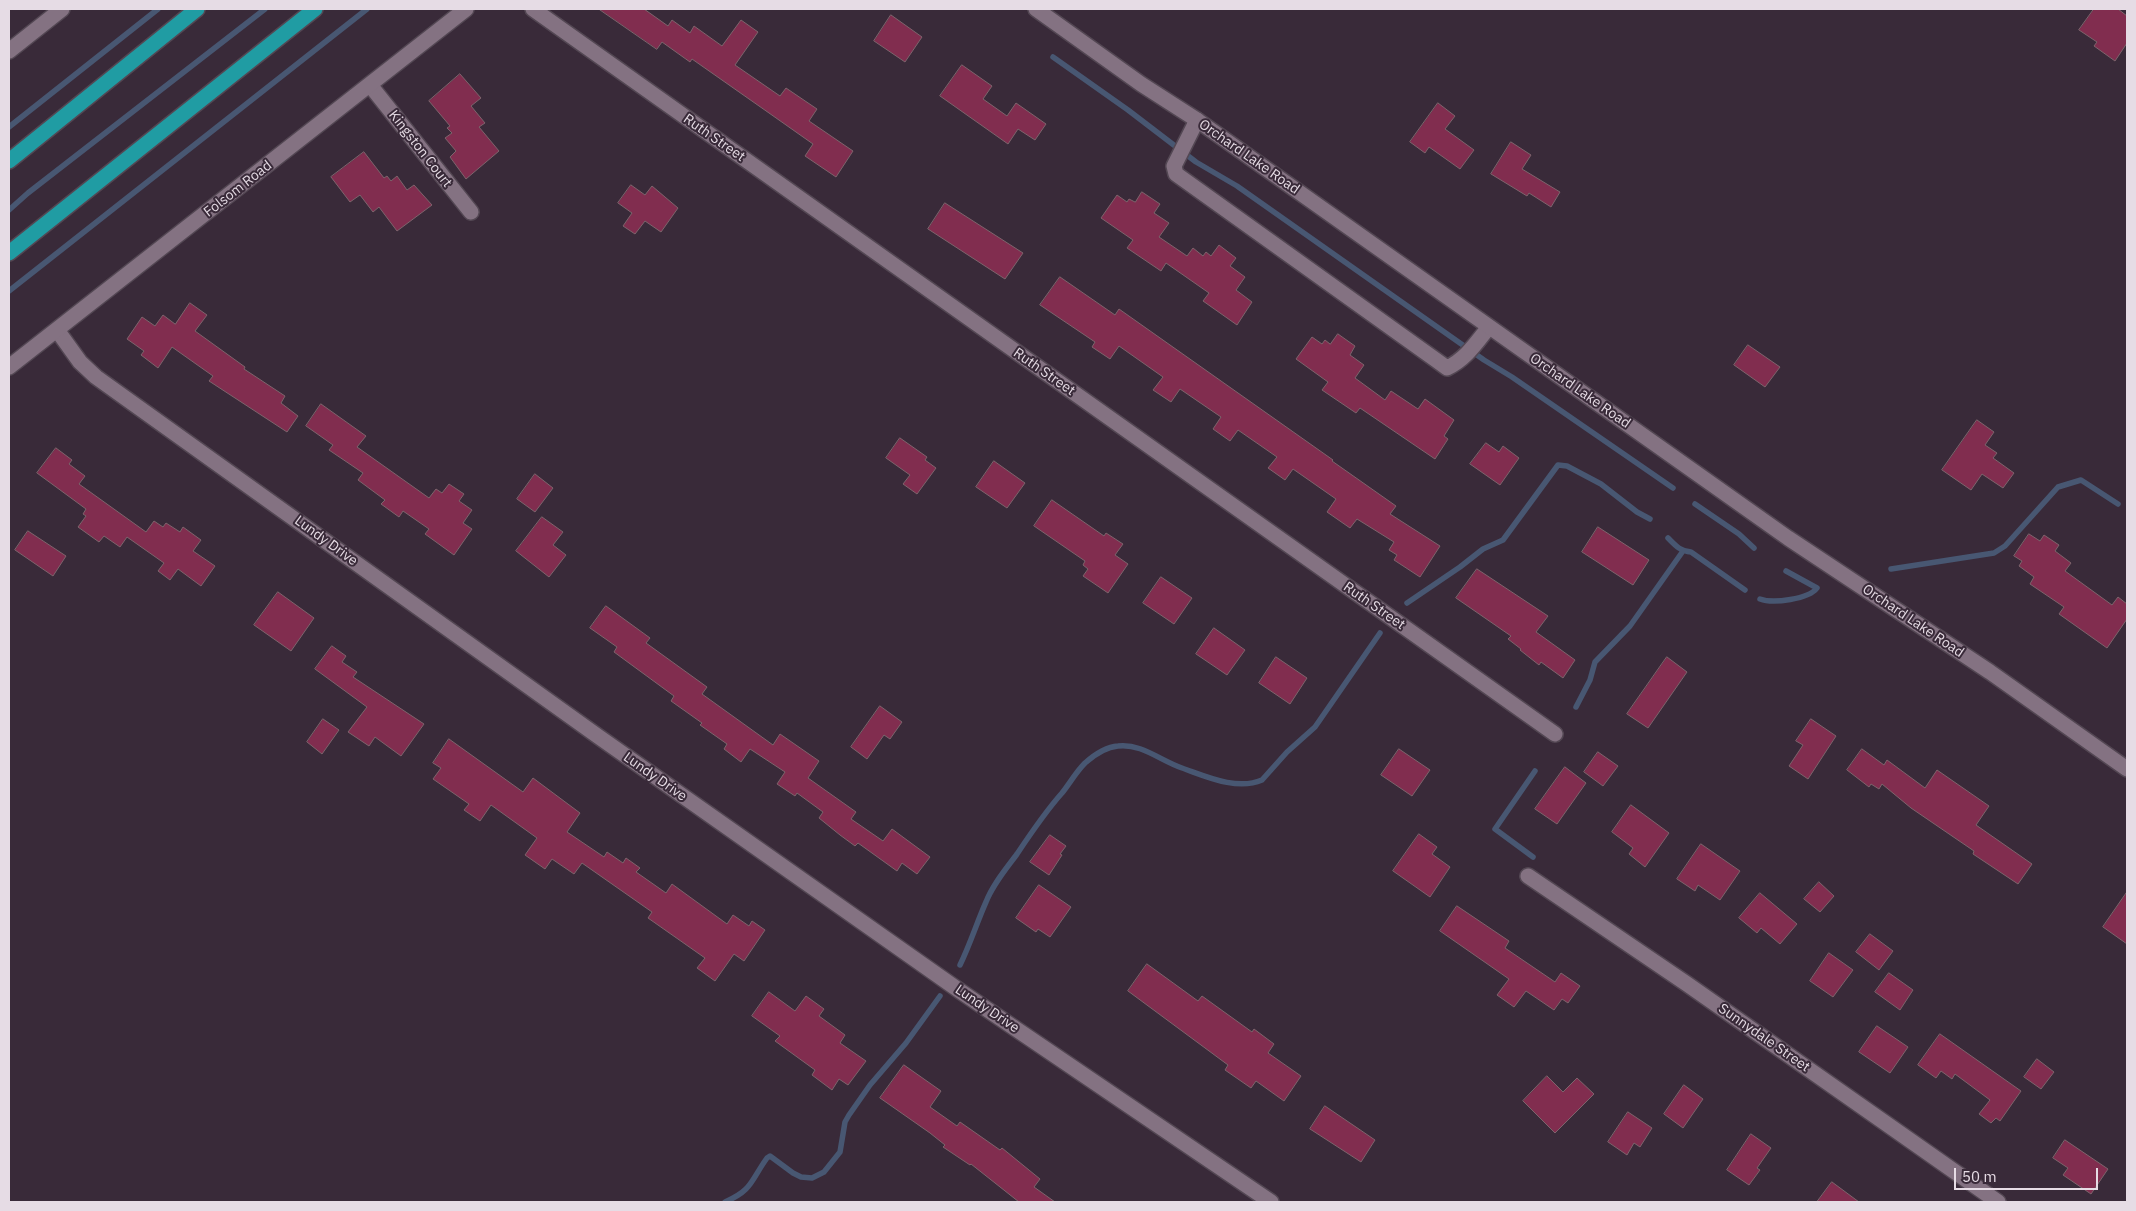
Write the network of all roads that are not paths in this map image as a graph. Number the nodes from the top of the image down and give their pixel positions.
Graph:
1 (62, 9) edge
2 (197, 9) edge
3 (315, 9) edge
4 (466, 9) edge
5 (533, 9) edge
6 (1036, 9) edge
7 (9, 51) edge
8 (370, 86) junction
9 (1197, 120) junction
10 (9, 161) edge
11 (471, 212) dead end
12 (9, 253) edge
13 (1489, 327) junction
14 (57, 330) junction
15 (9, 367) edge
16 (1555, 734) dead end
17 (2127, 769) edge
18 (1528, 876) dead end
19 (1271, 1202) edge
20 (1998, 1202) edge

1 - 7 street
2 - 10 highway
3 - 12 highway
4 - 8 street, Folsom Road
5 - 16 street, Ruth Street
6 - 9 street, Orchard Lake Road
8 - 11 street, Kingston Court
8 - 14 street, Folsom Road
9 - 13 street, Orchard Lake Road
9 - 13 street
13 - 17 street, Orchard Lake Road
14 - 15 street, Folsom Road
14 - 19 street, Lundy Drive
18 - 20 street, Sunnydale Street

